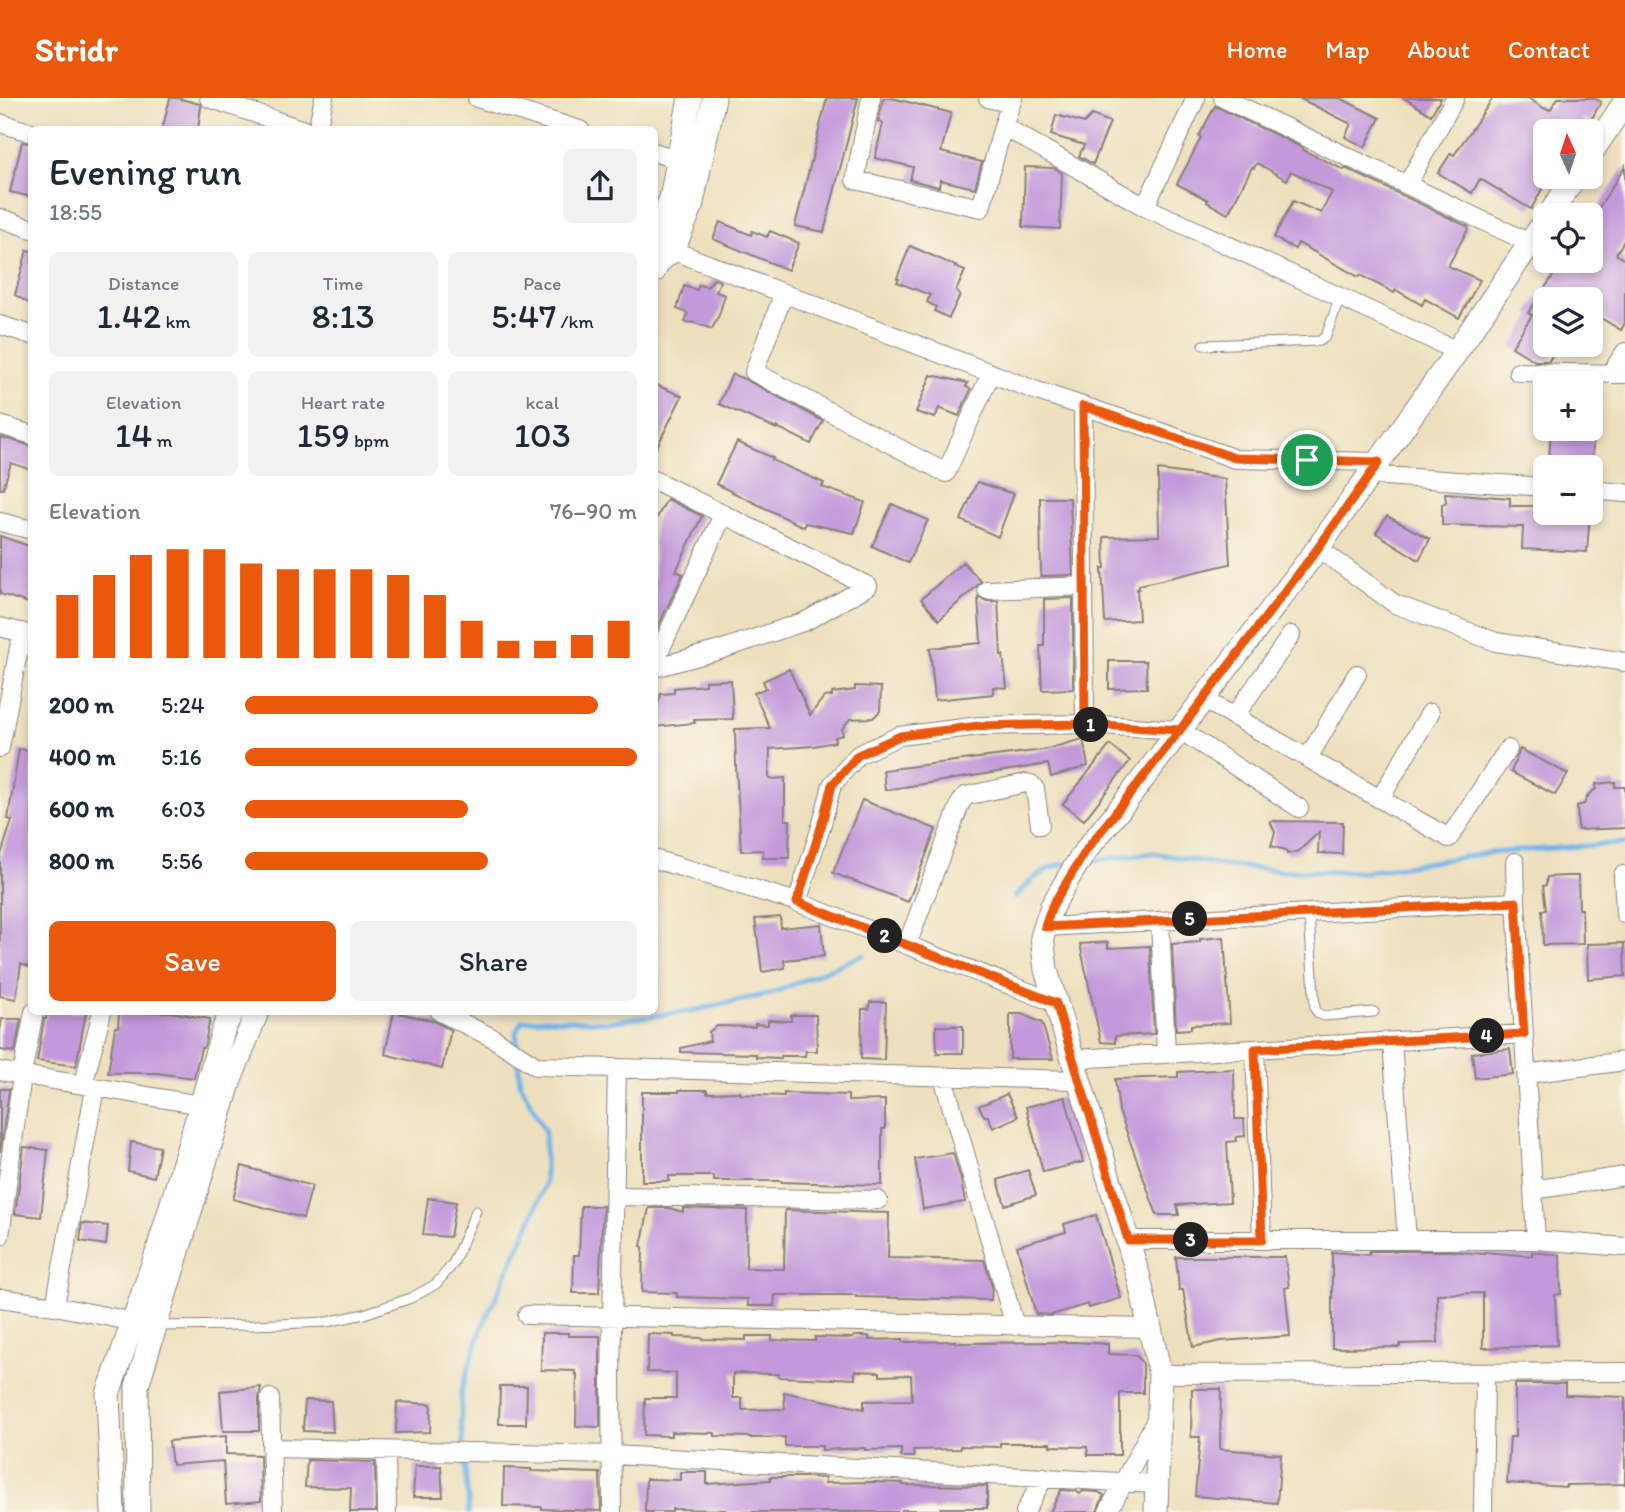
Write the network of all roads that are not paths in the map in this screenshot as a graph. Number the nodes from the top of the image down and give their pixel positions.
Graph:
1 (209, 98) edge
2 (324, 98) edge
3 (477, 98) edge
4 (690, 98) edge
5 (714, 98) edge
6 (871, 98) edge
7 (988, 98) edge
8 (1196, 98) edge
9 (1223, 98) edge
10 (1455, 98) edge
11 (1012, 101) edge
12 (1625, 102) edge
13 (0, 123) edge
14 (292, 126) edge
15 (318, 126) edge
16 (567, 126) edge
17 (1003, 126) junction
18 (28, 132) edge
19 (1603, 135) edge
20 (658, 153) edge
21 (678, 160) junction
22 (1407, 185) junction
23 (1145, 207) junction
24 (0, 218) edge
25 (28, 228) edge
26 (1533, 238) edge
27 (1530, 243) junction
28 (658, 252) edge
29 (784, 293) junction
30 (1340, 297) junction
31 (0, 325) edge
32 (28, 334) edge
33 (1203, 345) dead end
34 (1457, 351) junction
35 (1625, 352) edge
36 (1518, 372) dead end
37 (991, 373) junction
38 (1618, 374) edge
39 (1083, 406) junction
40 (0, 425) edge
41 (28, 434) edge
42 (1374, 469) junction
43 (658, 482) edge
44 (1533, 486) edge
45 (1603, 491) edge
46 (1625, 492) edge
47 (723, 515) junction
48 (0, 522) edge
49 (28, 529) edge
50 (1318, 548) junction
51 (1084, 586) junction
52 (987, 590) dead end
53 (0, 626) edge
54 (27, 634) edge
55 (1291, 635) dead end
56 (658, 654) edge
57 (1625, 662) edge
58 (658, 667) edge
59 (1357, 674) dead end
60 (1203, 699) junction
61 (1430, 713) dead end
62 (1234, 717) junction
63 (3, 719) edge
64 (1085, 724) junction
65 (1180, 730) junction
66 (0, 748) edge
67 (1508, 749) dead end
68 (1308, 758) junction
69 (1380, 799) junction
70 (1299, 808) dead end
71 (1040, 825) dead end
72 (658, 860) edge
73 (1515, 862) dead end
74 (1623, 875) dead end
75 (797, 902) junction
76 (1516, 902) junction
77 (1309, 914) junction
78 (1625, 914) edge
79 (1160, 921) junction
80 (1045, 927) junction
81 (907, 945) junction
82 (1056, 1003) junction
83 (1374, 1012) dead end
84 (33, 1015) edge
85 (101, 1015) edge
86 (230, 1015) edge
87 (256, 1015) edge
88 (446, 1015) edge
89 (1524, 1034) junction
90 (1392, 1042) junction
91 (1255, 1049) junction
92 (1166, 1054) junction
93 (1625, 1062) edge
94 (617, 1069) junction
95 (1076, 1070) junction
96 (0, 1071) edge
97 (1526, 1074) junction
98 (22, 1075) junction
99 (943, 1077) junction
100 (89, 1087) junction
101 (201, 1105) junction
102 (1625, 1177) edge
103 (1533, 1190) junction
104 (615, 1196) junction
105 (878, 1200) dead end
106 (476, 1211) dead end
107 (0, 1236) edge
108 (1128, 1240) junction
109 (1262, 1240) junction
110 (1407, 1240) junction
111 (1536, 1240) junction
112 (1625, 1247) edge
113 (0, 1300) edge
114 (55, 1306) junction
115 (527, 1315) dead end
116 (612, 1318) junction
117 (133, 1321) junction
118 (156, 1326) junction
119 (1015, 1326) junction
120 (1150, 1328) junction
121 (1625, 1372) edge
122 (1485, 1373) junction
123 (1160, 1374) junction
124 (270, 1398) dead end
125 (1159, 1413) junction
126 (271, 1448) junction
127 (386, 1451) junction
128 (612, 1455) junction
129 (1044, 1477) junction
130 (1124, 1481) junction
131 (1157, 1484) junction
132 (113, 1512) edge
133 (138, 1512) edge
134 (273, 1512) edge
135 (387, 1512) edge
136 (612, 1512) edge
137 (1026, 1512) edge
138 (1108, 1512) edge
139 (1156, 1512) edge
140 (1483, 1512) edge

1 - 14 street
2 - 15 street
3 - 16 street
4 - 21 street
5 - 28 street
6 - 17 street
7 - 11 street
8 - 23 street
9 - 22 street
10 - 22 street
11 - 17 street
12 - 19 street
13 - 18 street
17 - 23 street
20 - 21 street
21 - 28 street
22 - 27 street
23 - 30 street
24 - 25 street
26 - 27 street
27 - 34 street
28 - 29 street
29 - 37 street
29 - 37 street
30 - 33 lane
30 - 34 street
31 - 32 street
34 - 42 street
35 - 38 street
36 - 38 street
37 - 39 street
39 - 42 street
39 - 51 street
40 - 41 street
42 - 44 street
42 - 50 street
43 - 47 street
45 - 46 street
47 - 56 street
47 - 58 street
48 - 49 street
50 - 57 street
50 - 60 street
51 - 52 street
51 - 64 street
53 - 54 street
54 - 63 street
55 - 62 street
59 - 68 street
60 - 62 street
60 - 65 street
61 - 69 street
62 - 68 street
63 - 66 street
64 - 65 street
64 - 75 street
65 - 70 street
65 - 80 street
67 - 69 street
68 - 69 street
71 - 81 street
72 - 75 street
73 - 76 street
74 - 78 street
75 - 81 street
76 - 77 street
76 - 89 street
77 - 79 street
77 - 83 lane
79 - 80 street
79 - 92 street
80 - 82 street
81 - 82 street
82 - 95 street
84 - 98 street
85 - 100 street
86 - 101 street
87 - 118 street
88 - 94 street
89 - 90 street
89 - 97 street
90 - 91 street
90 - 110 street
91 - 92 street
91 - 109 street
92 - 95 street
93 - 97 street
94 - 99 street
94 - 104 street
95 - 99 street
95 - 108 street
96 - 98 street
97 - 103 street
98 - 100 street
98 - 107 street
99 - 119 street
100 - 101 street
100 - 114 street
101 - 117 street
102 - 103 street
103 - 111 street
104 - 105 street
104 - 116 street
106 - 118 lane
108 - 109 street
108 - 120 street
109 - 110 street
110 - 111 street
111 - 112 street
113 - 114 street
114 - 117 street
115 - 116 street
116 - 119 street
116 - 128 street
117 - 118 street
117 - 132 street
118 - 133 street
119 - 120 street
120 - 123 street
121 - 122 street
122 - 123 street
122 - 140 street
123 - 125 street
124 - 126 street
125 - 130 street
125 - 131 street
126 - 127 street
126 - 134 street
127 - 128 street
127 - 135 street
128 - 129 street
128 - 136 street
129 - 130 street
129 - 137 street
130 - 131 street
130 - 138 street
131 - 139 street

